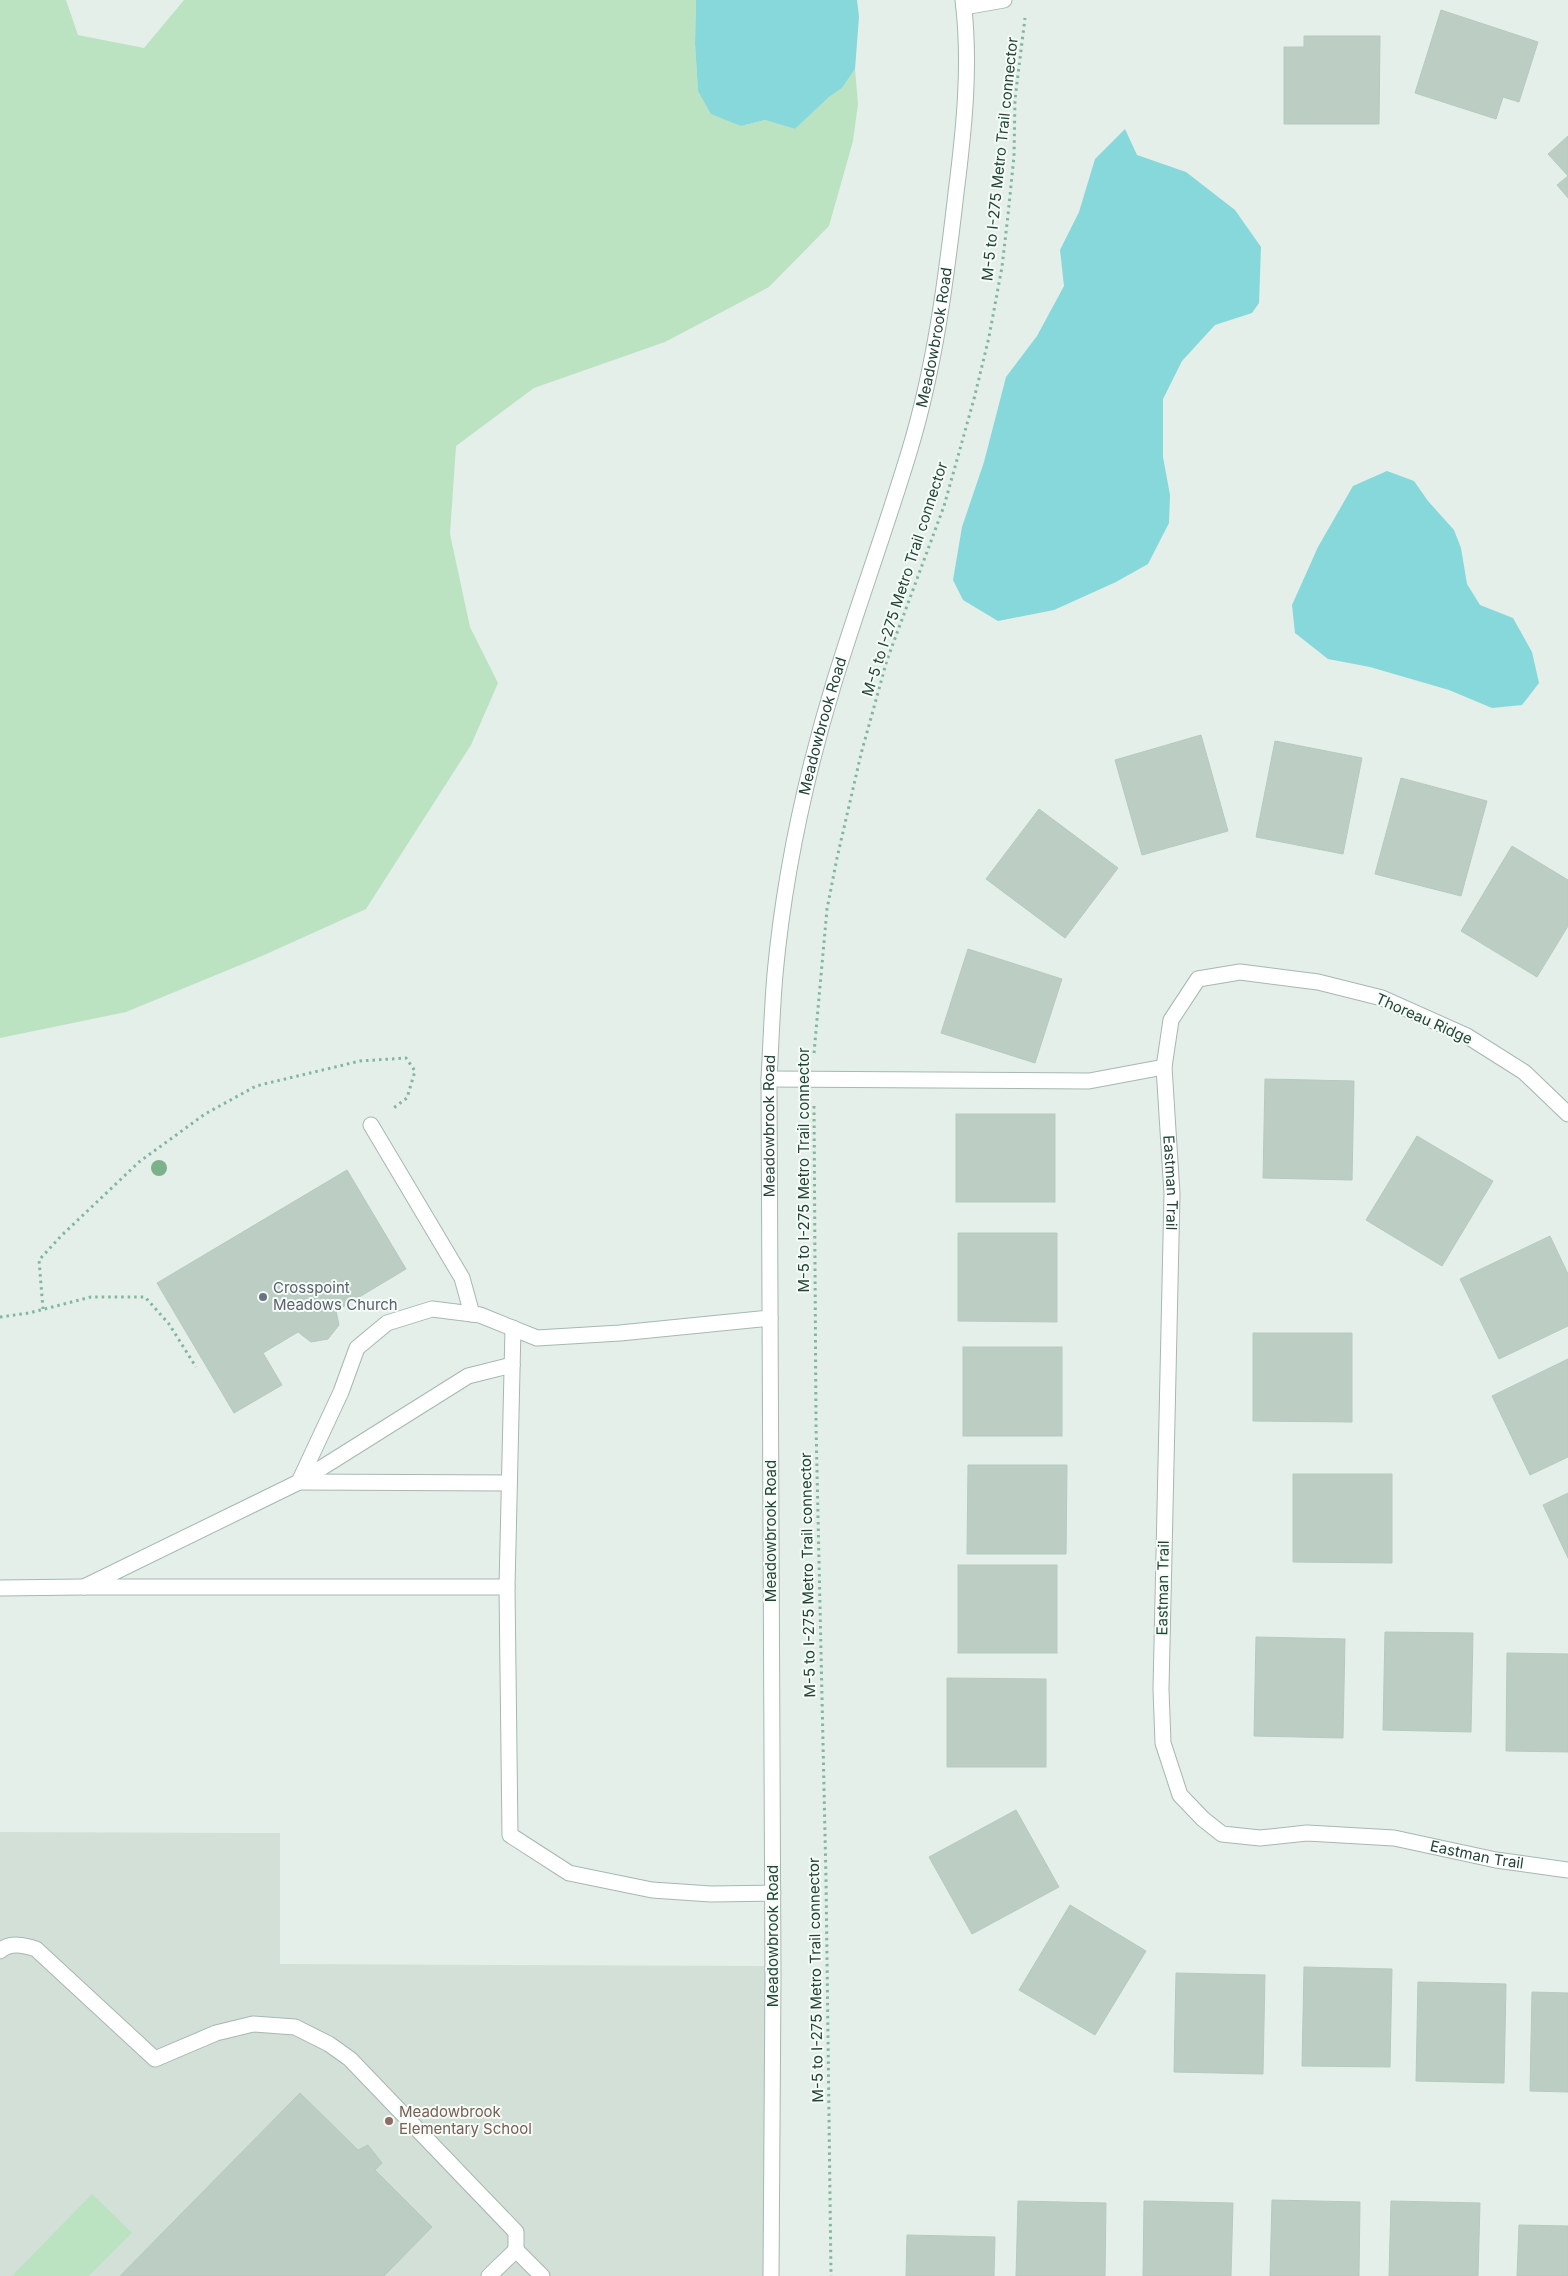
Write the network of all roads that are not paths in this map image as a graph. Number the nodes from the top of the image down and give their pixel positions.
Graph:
1 (1004, 0) edge
2 (963, 3) edge
3 (1198, 979) joint
4 (1164, 1067) junction
5 (769, 1079) junction
6 (1568, 1114) edge
7 (370, 1125) road end
8 (472, 1314) junction
9 (770, 1318) junction
10 (513, 1328) junction
11 (512, 1365) junction
12 (299, 1482) junction
13 (509, 1483) junction
14 (84, 1587) junction
15 (0, 1588) edge
16 (506, 1588) junction
17 (1568, 1870) edge
18 (773, 1893) junction
19 (0, 1951) edge
20 (516, 2250) junction
21 (489, 2276) edge
22 (542, 2276) edge
23 (771, 2276) edge

1 - 2 street
2 - 5 street, Meadowbrook Road
3 - 4 street, Eastman Trail
3 - 6 street, Thoreau Ridge
4 - 5 street
4 - 17 street, Eastman Trail
5 - 9 street, Meadowbrook Road
7 - 8 street
8 - 10 street
8 - 12 street
9 - 10 street
9 - 18 street, Meadowbrook Road
10 - 11 street
11 - 12 street
11 - 13 street
12 - 13 street
12 - 14 street
13 - 16 street
14 - 15 street
14 - 16 street
16 - 18 street
18 - 23 street, Meadowbrook Road
19 - 20 street
20 - 21 street
20 - 22 street

